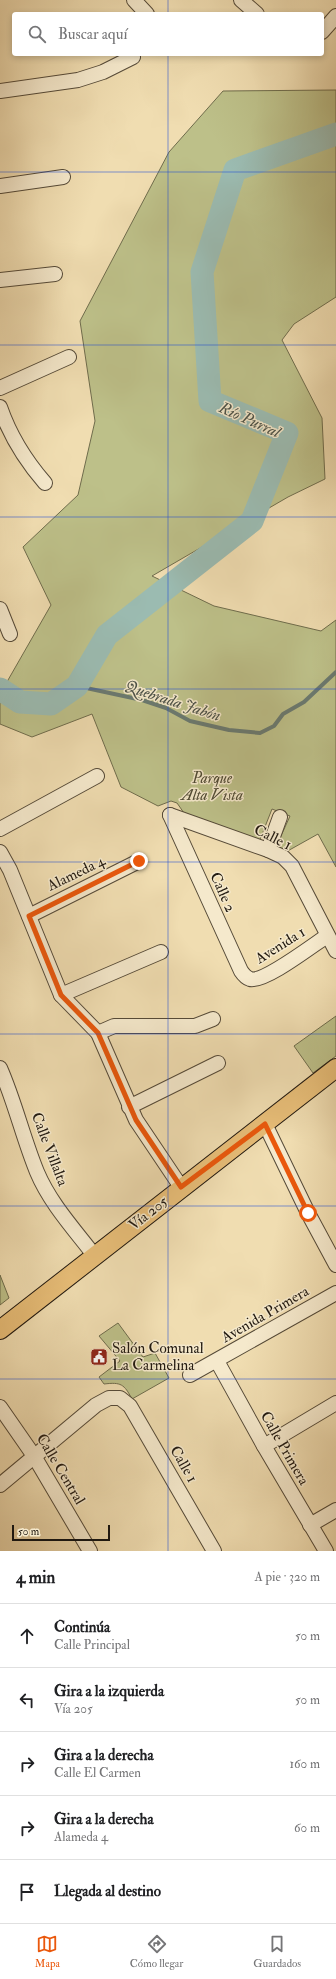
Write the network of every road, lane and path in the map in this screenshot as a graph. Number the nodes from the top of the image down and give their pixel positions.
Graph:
1 (134, 0) edge
2 (241, 0) edge
3 (145, 12) edge
4 (255, 12) edge
5 (336, 16) edge
6 (324, 30) edge
7 (133, 58) dead end
8 (0, 91) edge
9 (63, 177) dead end
10 (0, 186) edge
11 (55, 274) dead end
12 (0, 280) edge
13 (69, 357) dead end
14 (0, 388) edge
15 (0, 407) edge
16 (45, 483) dead end
17 (0, 608) edge
18 (10, 634) dead end
19 (97, 776) dead end
20 (170, 815) joint
21 (280, 817) dead end
22 (0, 829) edge
23 (268, 850) junction
24 (0, 852) edge
25 (139, 861) dead end
26 (29, 916) junction
27 (327, 936) junction
28 (336, 951) edge
29 (161, 952) dead end
30 (250, 979) joint
31 (61, 995) junction
32 (213, 1019) dead end
33 (98, 1033) junction
34 (218, 1064) dead end
35 (0, 1068) edge
36 (336, 1068) edge
37 (129, 1107) junction
38 (265, 1124) junction
39 (181, 1187) junction
40 (94, 1256) junction
41 (336, 1265) edge
42 (336, 1293) edge
43 (0, 1330) edge
44 (217, 1361) junction
45 (190, 1375) dead end
46 (336, 1403) edge
47 (0, 1407) edge
48 (264, 1446) junction
49 (34, 1456) junction
50 (0, 1485) edge
51 (336, 1510) edge
52 (310, 1525) junction
53 (90, 1551) edge
54 (214, 1551) edge
55 (326, 1551) edge

1 - 3 street
2 - 4 street
5 - 6 street
7 - 8 street
9 - 10 street
11 - 12 street
13 - 14 street
15 - 16 street
17 - 18 street
19 - 22 street
20 - 23 street, Calle 1
20 - 30 street, Calle 2
21 - 23 street
23 - 27 street, Calle 1
24 - 26 street
25 - 26 street, Alameda 4
26 - 31 street
27 - 28 street, Calle 1
27 - 30 street, Avenida 1
29 - 31 street
31 - 33 street
32 - 33 street
33 - 37 street
34 - 37 street
35 - 40 street, Calle Villalta
36 - 38 main road, Vía 205
37 - 39 street
38 - 39 main road, Vía 205
38 - 41 street
39 - 40 main road, Vía 205
40 - 43 main road, Vía 205
42 - 44 street, Avenida Primera
44 - 45 street, Avenida Primera
44 - 48 street, Calle Primera
46 - 48 street
47 - 49 street, Calle Central
48 - 52 street, Calle Primera
49 - 50 street
49 - 53 street, Calle Central
49 - 54 street, Calle 1
51 - 52 street
52 - 55 street, Calle Primera

